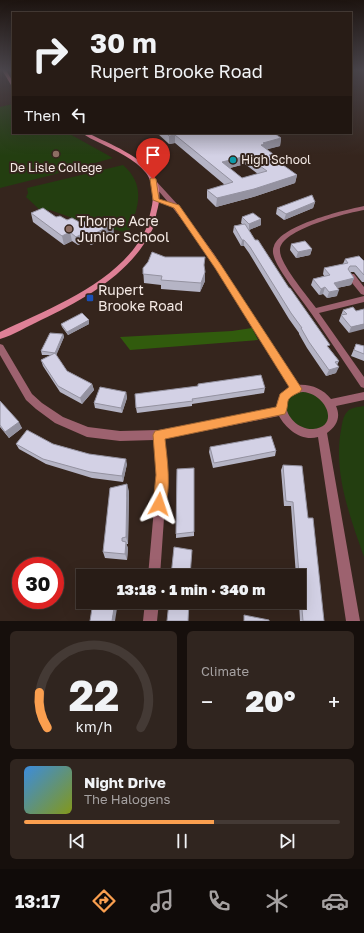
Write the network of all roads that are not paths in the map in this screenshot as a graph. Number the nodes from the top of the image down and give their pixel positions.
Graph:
1 (86, 134) edge
2 (154, 182) junction
3 (156, 200) junction
4 (177, 207) junction
5 (364, 208) edge
6 (351, 276) edge
7 (364, 292) edge
8 (364, 299) edge
9 (314, 311) junction
10 (0, 336) edge
11 (0, 347) edge
12 (364, 384) edge
13 (296, 389) junction
14 (364, 396) edge
15 (330, 403) junction
16 (282, 411) junction
17 (322, 432) junction
18 (159, 435) junction
19 (155, 569) edge
20 (151, 609) edge
21 (150, 621) edge
22 (353, 621) edge

1 - 2 street
2 - 3 street
2 - 4 street
3 - 4 street
3 - 10 street
4 - 13 street
5 - 9 street
6 - 7 street
8 - 9 street
9 - 12 street
11 - 18 street
13 - 15 street
13 - 16 street
14 - 15 street
15 - 17 street
16 - 17 street
16 - 18 street
17 - 22 street
18 - 19 street
20 - 21 street

